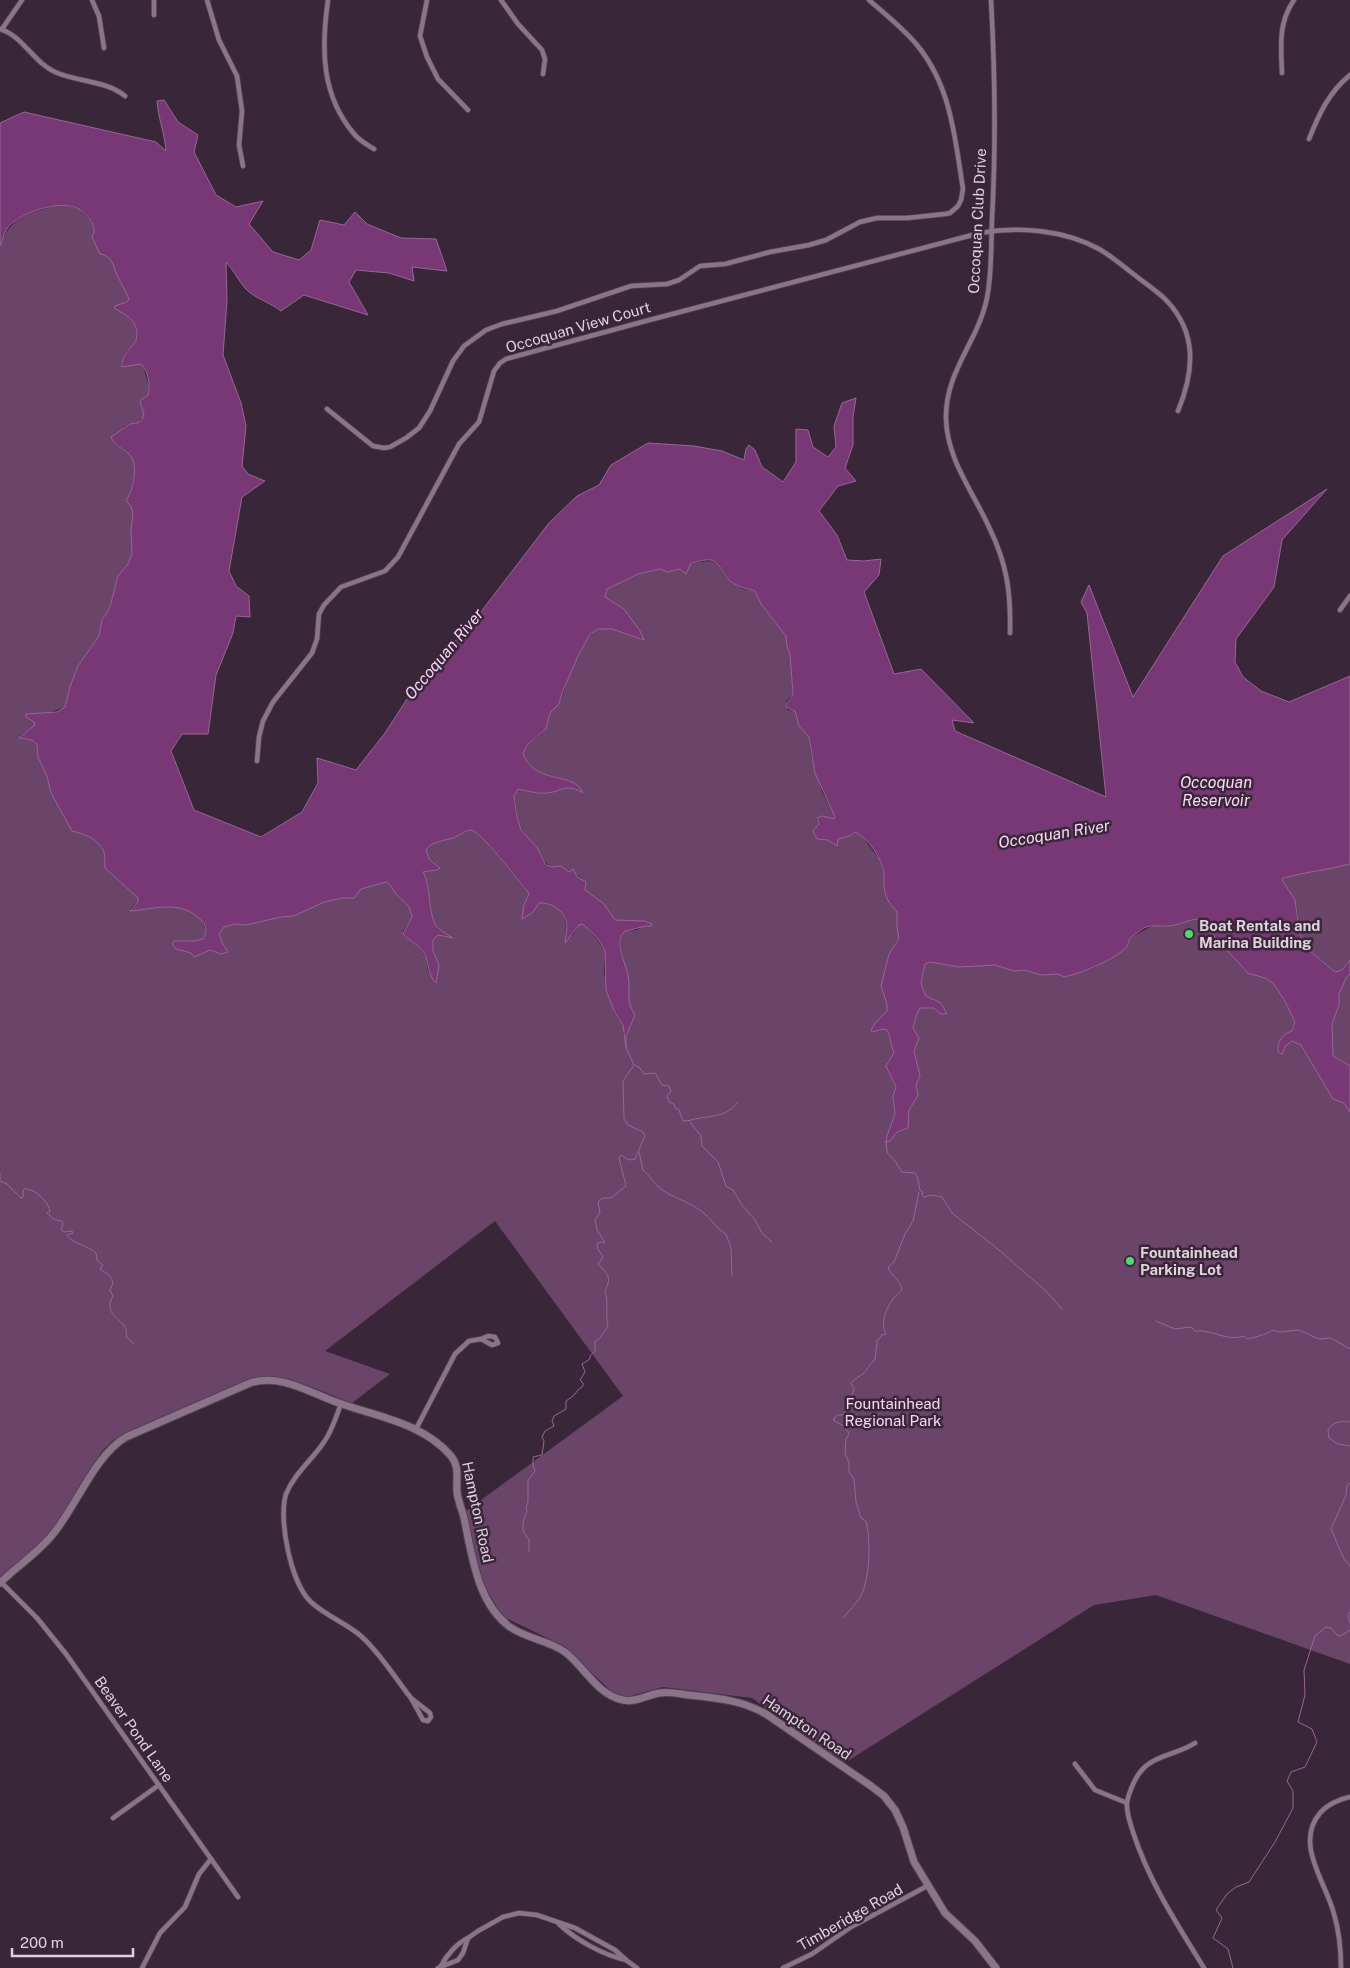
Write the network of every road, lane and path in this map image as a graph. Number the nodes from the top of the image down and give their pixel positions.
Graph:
1 (22, 0) edge
2 (92, 0) edge
3 (154, 0) edge
4 (207, 0) edge
5 (328, 0) edge
6 (427, 0) edge
7 (501, 0) edge
8 (869, 0) edge
9 (991, 0) edge
10 (1294, 0) edge
11 (154, 15) dead end
12 (1, 29) edge
13 (104, 48) dead end
14 (1282, 73) dead end
15 (543, 74) dead end
16 (1350, 75) edge
17 (125, 96) dead end
18 (468, 110) dead end
19 (1309, 139) dead end
20 (374, 149) dead end
21 (243, 166) dead end
22 (992, 231) junction
23 (327, 409) dead end
24 (1178, 411) dead end
25 (1350, 596) edge
26 (1340, 610) dead end
27 (1010, 633) dead end
28 (257, 761) dead end
29 (481, 1339) dead end
30 (341, 1404) junction
31 (416, 1430) junction
32 (1, 1583) edge
33 (411, 1698) junction
34 (1195, 1743) dead end
35 (1075, 1764) dead end
36 (159, 1785) junction
37 (1350, 1797) edge
38 (1127, 1803) junction
39 (112, 1818) dead end
40 (211, 1858) junction
41 (929, 1885) junction
42 (238, 1897) dead end
43 (558, 1923) junction
44 (468, 1938) junction
45 (626, 1960) junction
46 (440, 1967) edge
47 (142, 1968) edge
48 (637, 1968) edge
49 (783, 1968) edge
50 (996, 1968) edge
51 (1204, 1968) edge
52 (1341, 1968) edge

1 - 12 street
2 - 13 street
3 - 11 street
4 - 21 street
5 - 20 street
6 - 18 street
7 - 15 street
8 - 23 street
9 - 22 street, Occoquan Club Drive
10 - 14 street
12 - 17 street
16 - 19 street
22 - 24 street
22 - 27 street, Occoquan Club Drive
22 - 28 street, Occoquan View Court
25 - 26 street
29 - 31 street
30 - 31 street, Hampton Road
30 - 32 street, Hampton Road
30 - 33 street
31 - 41 street, Hampton Road
32 - 36 street, Beaver Pond Lane
33 - 33 street
34 - 38 street
35 - 38 street
36 - 39 street
36 - 40 street, Beaver Pond Lane
37 - 52 street
38 - 51 street
40 - 42 street, Beaver Pond Lane
40 - 47 street
41 - 49 street, Timberidge Road
41 - 50 street, Hampton Road
43 - 44 street
43 - 45 street
43 - 45 street
44 - 46 street
44 - 46 street
45 - 48 street

